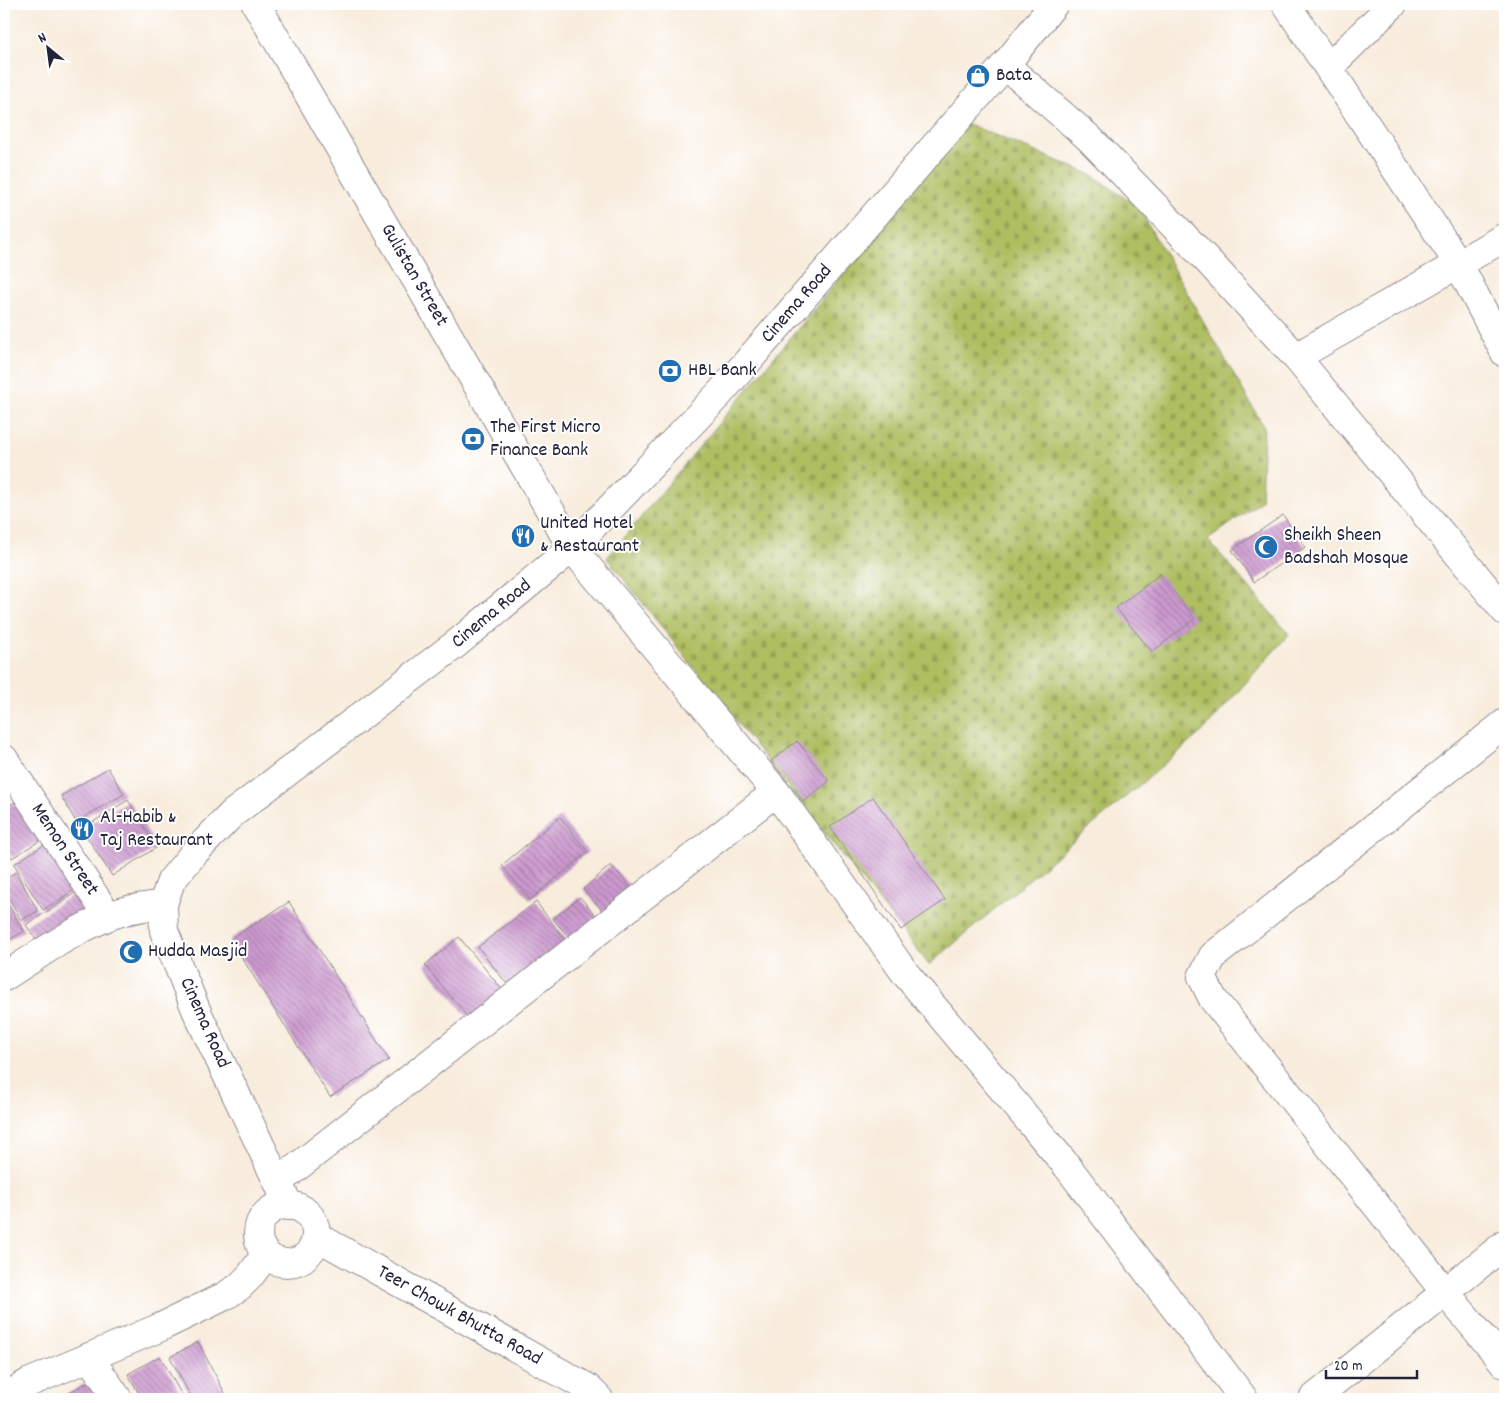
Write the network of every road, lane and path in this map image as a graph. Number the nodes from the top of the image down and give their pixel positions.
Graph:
1 (256, 4) edge
2 (1054, 4) edge
3 (1286, 4) edge
4 (1393, 4) edge
5 (1005, 65) junction
6 (1329, 67) junction
7 (1505, 237) edge
8 (1458, 263) junction
9 (1505, 353) edge
10 (1296, 356) junction
11 (572, 548) junction
12 (1505, 611) edge
13 (1505, 723) edge
14 (4, 759) edge
15 (776, 792) junction
16 (163, 904) junction
17 (108, 916) junction
18 (4, 977) edge
19 (284, 1194) junction
20 (316, 1236) junction
21 (1505, 1244) edge
22 (266, 1254) junction
23 (1445, 1292) junction
24 (89, 1358) junction
25 (1505, 1364) edge
26 (587, 1396) edge
27 (4, 1398) edge
28 (118, 1399) edge
29 (1244, 1399) edge
30 (1313, 1399) edge

1 - 11 street, Gulistan Street
2 - 5 street, Cinema Road
3 - 6 street
4 - 6 street
5 - 10 street
5 - 11 street, Cinema Road
6 - 8 street
7 - 8 street
8 - 9 street
8 - 10 street
10 - 12 street
11 - 15 street, Gulistan Street
11 - 16 street, Cinema Road
13 - 23 street
14 - 17 street, Memon Street
15 - 19 street
15 - 29 street, Gulistan Street
16 - 17 street
16 - 19 street, Cinema Road
17 - 18 street
19 - 20 street
19 - 22 street
20 - 22 street
20 - 26 street, Teer Chowk Bhutta Road
21 - 23 street
22 - 24 street
23 - 25 street
23 - 30 street
24 - 27 street
24 - 28 street

